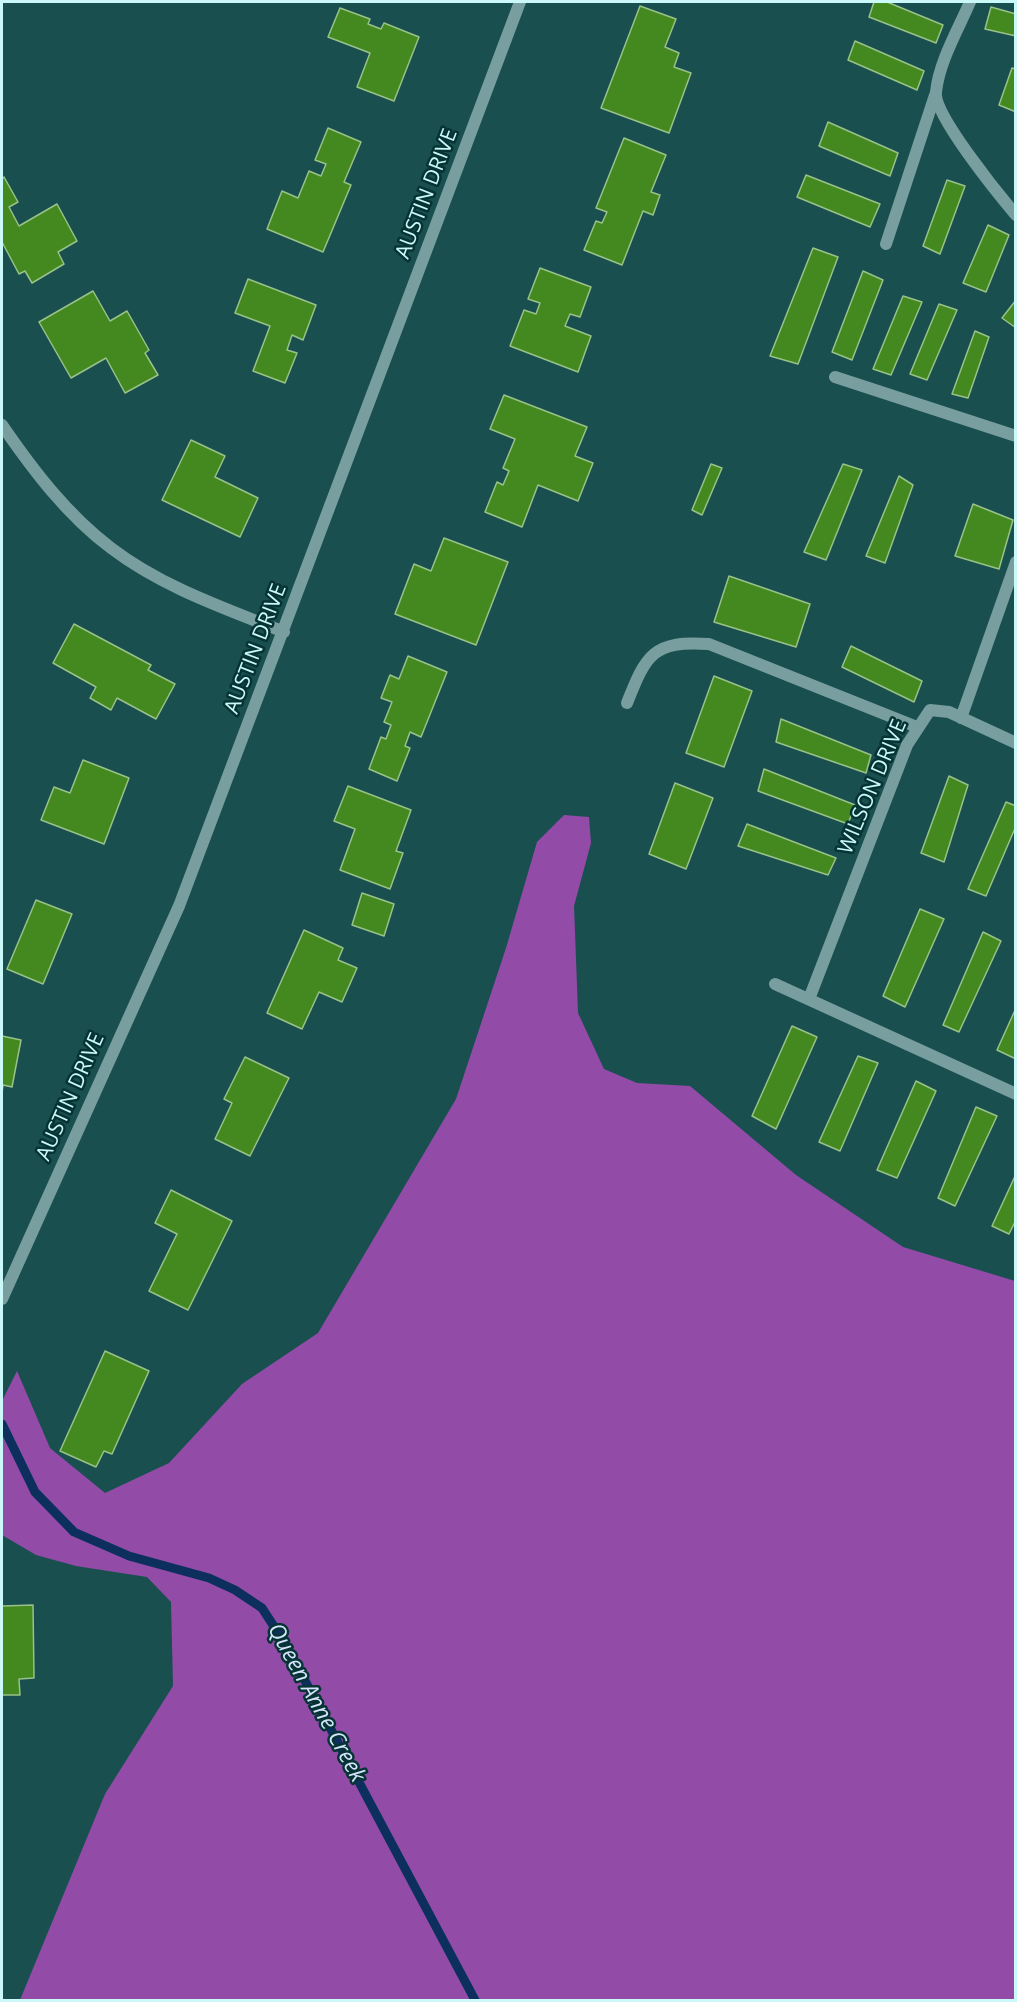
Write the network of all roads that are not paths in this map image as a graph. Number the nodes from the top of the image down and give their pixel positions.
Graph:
1 (520, 2) edge
2 (970, 2) edge
3 (935, 95) junction
4 (1016, 215) edge
5 (886, 244) dead end
6 (835, 377) dead end
7 (2, 425) edge
8 (1016, 436) edge
9 (1016, 562) edge
10 (284, 632) junction
11 (627, 703) dead end
12 (961, 718) junction
13 (917, 727) junction
14 (1016, 743) edge
15 (776, 984) dead end
16 (809, 999) junction
17 (1016, 1094) edge
18 (2, 1299) edge

1 - 10 street, AUSTIN DRIVE
2 - 3 street
3 - 4 street
3 - 5 street
6 - 8 street
7 - 10 street
9 - 12 street
10 - 18 street, AUSTIN DRIVE
11 - 13 street
12 - 13 street, WILSON DRIVE
12 - 14 street
13 - 16 street, WILSON DRIVE
15 - 16 street
16 - 17 street

